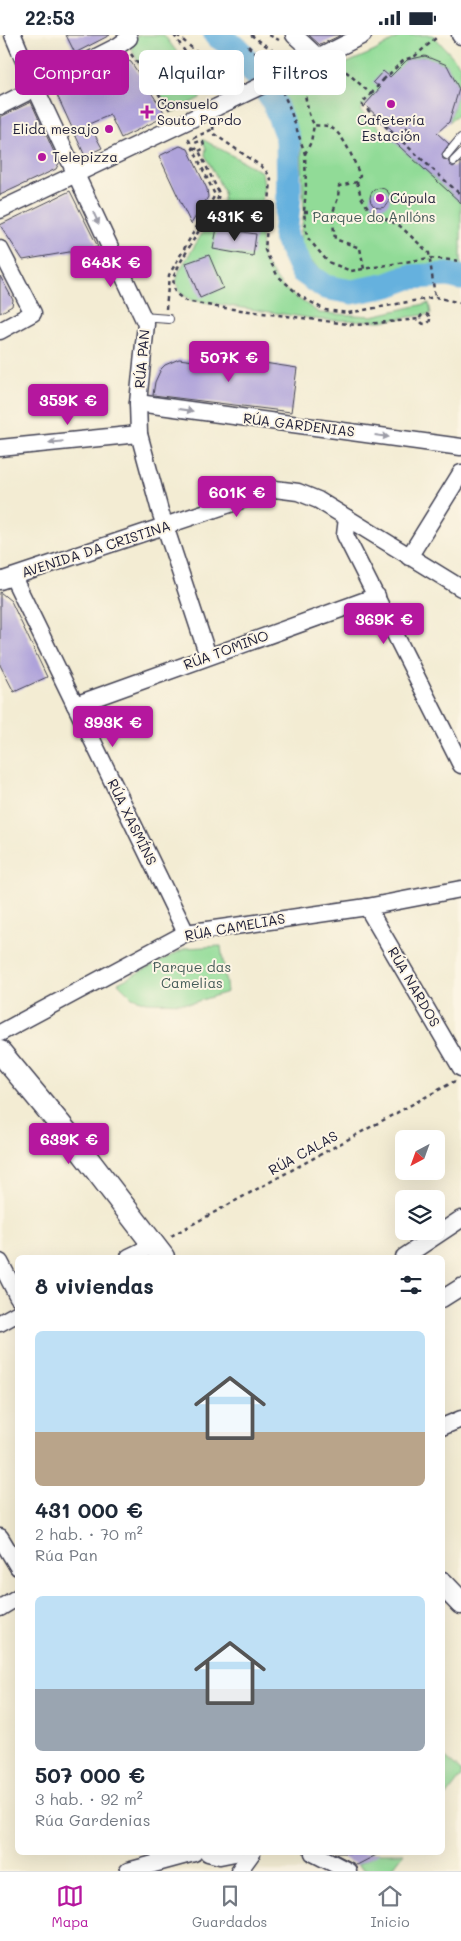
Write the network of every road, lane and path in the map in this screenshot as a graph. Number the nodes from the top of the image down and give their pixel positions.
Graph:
1 (13, 35) edge
2 (175, 35) edge
3 (251, 35) edge
4 (294, 35) edge
5 (363, 35) edge
6 (129, 38) joint
7 (436, 38) dead end
8 (19, 50) edge
9 (110, 50) edge
10 (193, 50) edge
11 (272, 50) edge
12 (310, 50) edge
13 (334, 50) edge
14 (346, 71) edge
15 (254, 90) edge
16 (371, 94) junction
17 (20, 95) edge
18 (39, 95) edge
19 (304, 95) edge
20 (0, 106) edge
21 (289, 106) dead end
22 (213, 109) junction
23 (172, 115) dead end
24 (399, 122) dead end
25 (314, 125) junction
26 (411, 126) dead end
27 (213, 129) junction
28 (408, 129) junction
29 (196, 137) junction
30 (461, 138) edge
31 (400, 139) junction
32 (198, 141) junction
33 (199, 151) junction
34 (461, 153) edge
35 (305, 154) junction
36 (446, 155) dead end
37 (454, 161) dead end
38 (75, 174) junction
39 (357, 182) junction
40 (461, 195) edge
41 (0, 210) edge
42 (304, 212) junction
43 (332, 215) junction
44 (0, 249) edge
45 (429, 258) junction
46 (461, 261) edge
47 (364, 269) junction
48 (435, 297) junction
49 (461, 303) edge
50 (142, 317) junction
51 (167, 318) joint
52 (420, 319) junction
53 (0, 331) edge
54 (138, 403) junction
55 (140, 434) junction
56 (461, 447) edge
57 (0, 449) edge
58 (461, 473) edge
59 (347, 518) junction
60 (165, 526) junction
61 (409, 557) junction
62 (6, 579) edge
63 (461, 588) edge
64 (377, 596) junction
65 (208, 656) junction
66 (75, 705) junction
67 (461, 765) edge
68 (461, 889) edge
69 (367, 907) junction
70 (186, 933) junction
71 (0, 1033) edge
72 (0, 1051) edge
73 (461, 1068) edge
74 (461, 1077) edge
75 (461, 1219) edge
76 (159, 1251) edge
77 (139, 1255) edge
78 (407, 1255) edge
79 (0, 1262) edge
80 (461, 1287) edge
81 (15, 1291) edge
82 (445, 1297) edge
83 (15, 1315) edge
84 (0, 1323) edge
85 (461, 1419) edge
86 (445, 1426) edge
87 (0, 1537) edge
88 (15, 1562) edge
89 (445, 1586) edge
90 (15, 1599) edge
91 (461, 1603) edge
92 (0, 1608) edge
93 (187, 1855) edge
94 (251, 1855) edge
95 (317, 1855) edge
96 (128, 1871) edge
97 (239, 1871) edge
98 (348, 1871) edge

1 - 8 street, RÚA PAN
2 - 10 path
2 - 22 path
3 - 11 path
4 - 12 street
5 - 13 street
6 - 9 street
6 - 23 path
7 - 16 path
14 - 16 path
15 - 22 street, bridge
16 - 31 path
17 - 20 street
18 - 38 street, RÚA PAN
19 - 25 path
21 - 35 path
22 - 27 path
22 - 38 street
24 - 28 path
25 - 35 path
25 - 39 path
26 - 28 path
27 - 29 path
27 - 48 path
28 - 31 path
29 - 32 path
29 - 51 path
30 - 36 lane
31 - 40 path
32 - 33 path
32 - 33 path
33 - 52 path
34 - 37 lane
35 - 42 path
38 - 41 street
38 -> 50 street, RÚA PAN
39 - 43 path
39 - 45 path
42 - 43 path
42 - 47 path
43 - 47 path
44 - 53 street
45 - 46 path
45 - 47 path
45 - 48 path
48 - 49 path
50 - 51 lane
50 - 54 street, RÚA PAN
52 - 52 path
54 - 55 street, RÚA PAN
54 -> 56 street, RÚA GARDENIAS
55 -> 57 street
55 - 60 street, RÚA PAN
58 - 61 street
59 - 60 street, AVENIDA DA CRISTINA
59 - 61 street, AVENIDA DA CRISTINA
59 - 64 street
60 - 62 street, AVENIDA DA CRISTINA
60 - 65 street, RÚA PAN
61 - 63 street, AVENIDA DA CRISTINA
62 - 66 street, RÚA XASMÍNS
64 - 65 street, RÚA TOMIÑO
64 - 67 street
65 - 66 street, RÚA TOMIÑO
66 - 70 street, RÚA XASMÍNS
68 - 69 street, RÚA CAMELIAS
69 - 70 street, RÚA CAMELIAS
69 - 73 street, RÚA NARDOS
70 - 71 street, RÚA CAMELIAS
72 - 76 street
74 - 76 path, RÚA CALAS
75 - 78 street
76 - 77 street
79 - 81 street
80 - 82 street
83 - 84 street
85 - 86 street
87 - 88 street
89 - 91 street
90 - 92 street
93 - 96 street
94 - 97 street
95 - 98 street

